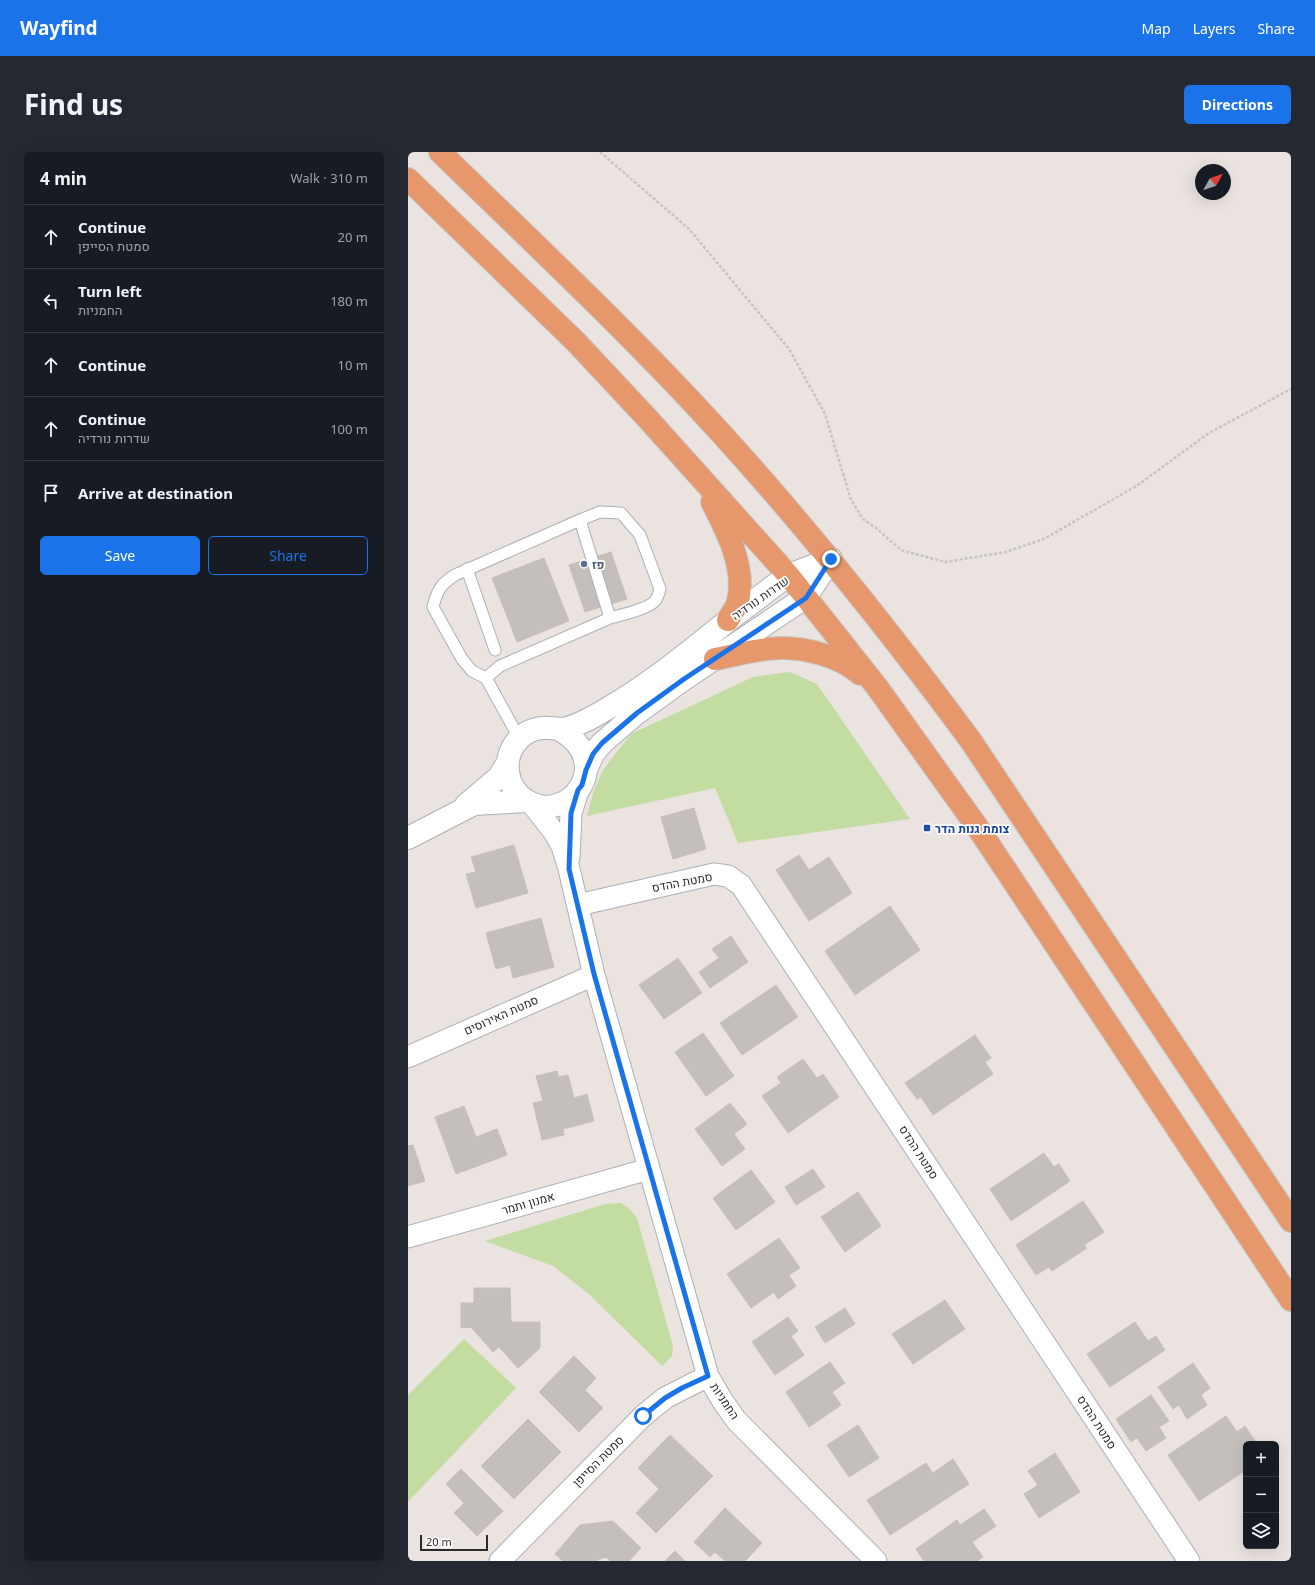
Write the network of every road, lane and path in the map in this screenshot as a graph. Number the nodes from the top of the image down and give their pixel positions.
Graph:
1 (440, 152) edge
2 (600, 152) edge
3 (408, 179) edge
4 (1291, 389) edge
5 (696, 473) junction
6 (580, 520) junction
7 (831, 559) junction
8 (467, 569) junction
9 (789, 576) junction
10 (806, 598) junction
11 (610, 618) junction
12 (728, 620) junction
13 (495, 650) dead end
14 (715, 659) junction
15 (486, 678) junction
16 (877, 687) junction
17 (560, 730) junction
18 (519, 738) junction
19 (508, 762) junction
20 (586, 770) junction
21 (578, 790) junction
22 (530, 802) junction
23 (458, 811) junction
24 (408, 838) edge
25 (569, 869) junction
26 (578, 904) junction
27 (594, 974) junction
28 (408, 1057) edge
29 (649, 1170) junction
30 (1291, 1221) edge
31 (408, 1237) edge
32 (1291, 1300) edge
33 (708, 1376) junction
34 (500, 1561) edge
35 (876, 1561) edge
36 (1189, 1561) edge

1 - 7 highway
2 - 4 path
3 - 5 highway
5 - 9 highway
5 - 12 highway
6 - 8 lane
6 - 11 lane
6 - 11 lane
7 - 9 street, שדרות נורדיה
7 - 10 street, שדרות נורדיה
7 - 30 highway
8 - 13 lane
8 - 15 lane
9 - 10 highway
9 - 12 street, שדרות נורדיה
10 - 14 street, שדרות נורדיה
10 - 16 highway
11 - 15 lane
12 - 17 street, שדרות נורדיה
14 - 16 highway
14 - 20 street, שדרות נורדיה
15 - 18 lane
16 - 32 highway
17 - 18 street
17 - 20 street
18 - 19 street
19 - 22 street
19 - 23 street
20 - 21 street
21 - 22 street
21 - 25 street, החמניות
22 - 23 street
22 - 25 street, החמניות
23 - 24 street
25 - 26 street, החמניות
26 - 27 street, החמניות
26 - 36 street, סמטת ההדס
27 - 28 street, סמטת האירוסים
27 - 29 street, החמניות
29 - 31 street, אמנון ותמר
29 - 33 street, החמניות
33 - 34 street, סמטת הסייפן
33 - 35 street, החמניות

